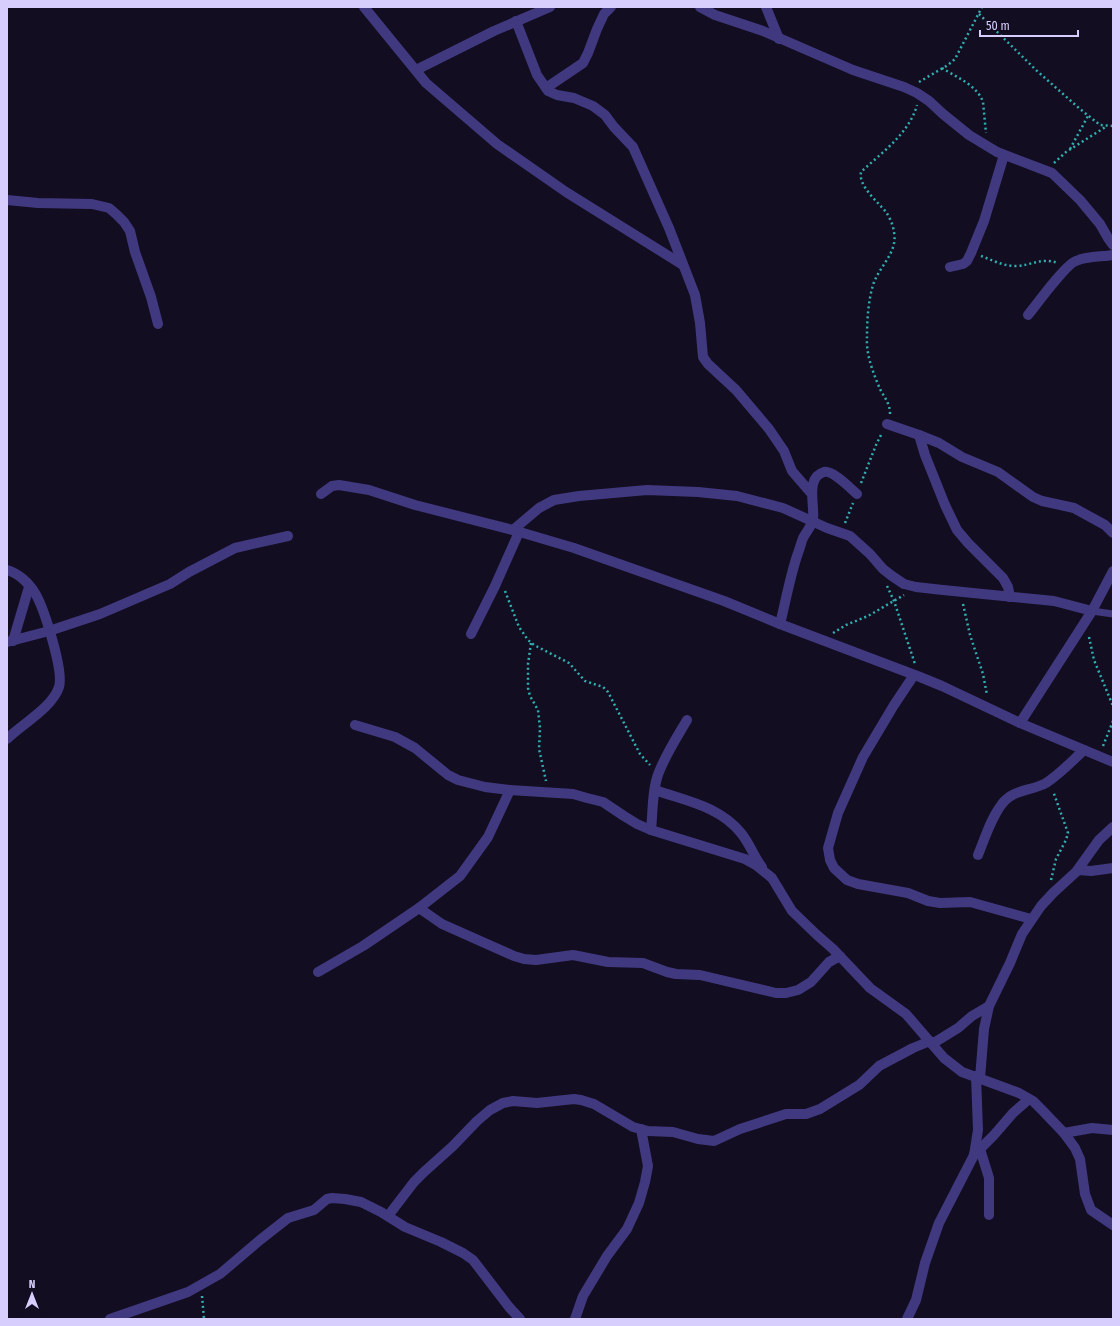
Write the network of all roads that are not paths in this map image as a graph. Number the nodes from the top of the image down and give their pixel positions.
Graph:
1 (364, 7) edge
2 (550, 7) edge
3 (611, 7) edge
4 (700, 7) edge
5 (766, 7) edge
6 (516, 21) junction
7 (779, 39) junction
8 (416, 70) junction
9 (546, 88) junction
10 (1004, 155) junction
11 (7, 200) edge
12 (1113, 245) edge
13 (1113, 255) edge
14 (684, 265) junction
15 (950, 267) dead end
16 (1028, 315) dead end
17 (158, 324) dead end
18 (887, 424) road end
19 (919, 435) junction
20 (322, 494) dead end
21 (811, 494) junction
22 (857, 494) road end
23 (812, 521) junction
24 (516, 531) junction
25 (1113, 533) edge
26 (288, 536) dead end
27 (7, 570) edge
28 (1113, 571) edge
29 (29, 587) junction
30 (1010, 597) junction
31 (1092, 611) junction
32 (1113, 614) edge
33 (780, 624) junction
34 (49, 631) junction
35 (471, 634) dead end
36 (10, 641) edge
37 (917, 676) junction
38 (686, 720) dead end
39 (1020, 723) junction
40 (355, 725) dead end
41 (7, 739) edge
42 (1084, 750) junction
43 (1113, 762) edge
44 (510, 790) junction
45 (655, 790) junction
46 (1113, 827) edge
47 (651, 830) junction
48 (978, 854) dead end
49 (1113, 868) edge
50 (1078, 870) junction
51 (765, 872) junction
52 (419, 908) junction
53 (1031, 919) junction
54 (840, 956) junction
55 (318, 972) dead end
56 (988, 1006) junction
57 (931, 1043) junction
58 (978, 1077) junction
59 (1030, 1099) junction
60 (641, 1129) junction
61 (1113, 1130) edge
62 (1064, 1133) junction
63 (977, 1152) junction
64 (989, 1215) dead end
65 (388, 1216) junction
66 (1113, 1225) edge
67 (110, 1319) edge
68 (520, 1319) edge
69 (575, 1319) edge
70 (906, 1319) edge

1 - 8 street
2 - 6 street
3 - 9 street
4 - 7 street
5 - 7 street
6 - 8 street
6 - 9 street
7 - 10 street
8 - 14 street
9 - 14 street
10 - 12 street
10 - 15 street
11 - 17 street
13 - 16 street
14 - 21 street
18 - 19 street
19 - 25 street
19 - 30 street
20 - 24 street
21 - 22 street
21 - 23 street
23 - 24 street
23 - 30 street
23 - 33 street
24 - 33 street
24 - 35 street
26 - 34 street
27 - 29 street
28 - 31 street
29 - 34 street
29 - 36 street
30 - 31 street
31 - 32 lane
31 - 39 street
33 - 37 street
34 - 36 street
34 - 41 street
37 - 39 street
37 - 53 street
38 - 45 street
39 - 42 street
40 - 44 street
42 - 43 street
42 - 48 street
44 - 47 street
44 - 52 street
45 - 47 street
45 - 51 street
46 - 50 street
47 - 51 street
49 - 50 street
50 - 53 street
51 - 54 street
52 - 54 street
52 - 55 street
53 - 56 street
54 - 57 street
56 - 57 street
56 - 58 street
57 - 58 street
57 - 60 street
58 - 59 street
58 - 63 street
59 - 62 street
59 - 63 street
60 - 65 street
60 - 69 street
61 - 62 street
62 - 66 street
63 - 64 street
63 - 70 street
65 - 67 street
65 - 68 street

